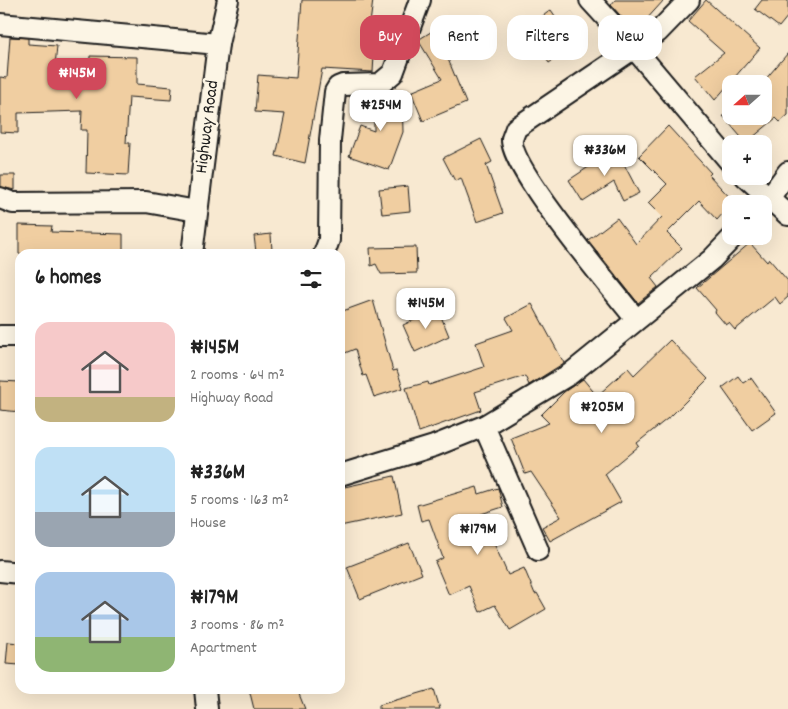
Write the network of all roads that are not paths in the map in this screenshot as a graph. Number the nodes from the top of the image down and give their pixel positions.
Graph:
1 (228, 0) edge
2 (420, 0) edge
3 (590, 0) edge
4 (689, 0) edge
5 (604, 15) edge
6 (0, 24) edge
7 (662, 28) edge
8 (218, 44) junction
9 (616, 60) edge
10 (644, 60) edge
11 (722, 152) edge
12 (788, 172) edge
13 (753, 185) edge
14 (761, 195) edge
15 (772, 195) edge
16 (0, 198) edge
17 (772, 205) edge
18 (197, 211) junction
19 (788, 215) edge
20 (725, 245) edge
21 (193, 249) edge
22 (326, 249) edge
23 (636, 319) junction
24 (0, 336) edge
25 (15, 336) edge
26 (484, 426) junction
27 (345, 473) edge
28 (538, 550) dead end
29 (0, 571) edge
30 (15, 572) edge
31 (205, 694) edge
32 (206, 709) edge

1 - 8 street, Highway Road
2 - 22 street
3 - 5 street
4 - 7 street
6 - 8 street
8 - 18 street, Highway Road
9 - 23 street
10 - 11 street
12 - 15 street
13 - 14 street
16 - 18 street
17 - 19 street
18 - 21 street, Highway Road
20 - 23 street
23 - 26 street
24 - 25 street
26 - 27 street
26 - 28 street
29 - 30 street
31 - 32 street

